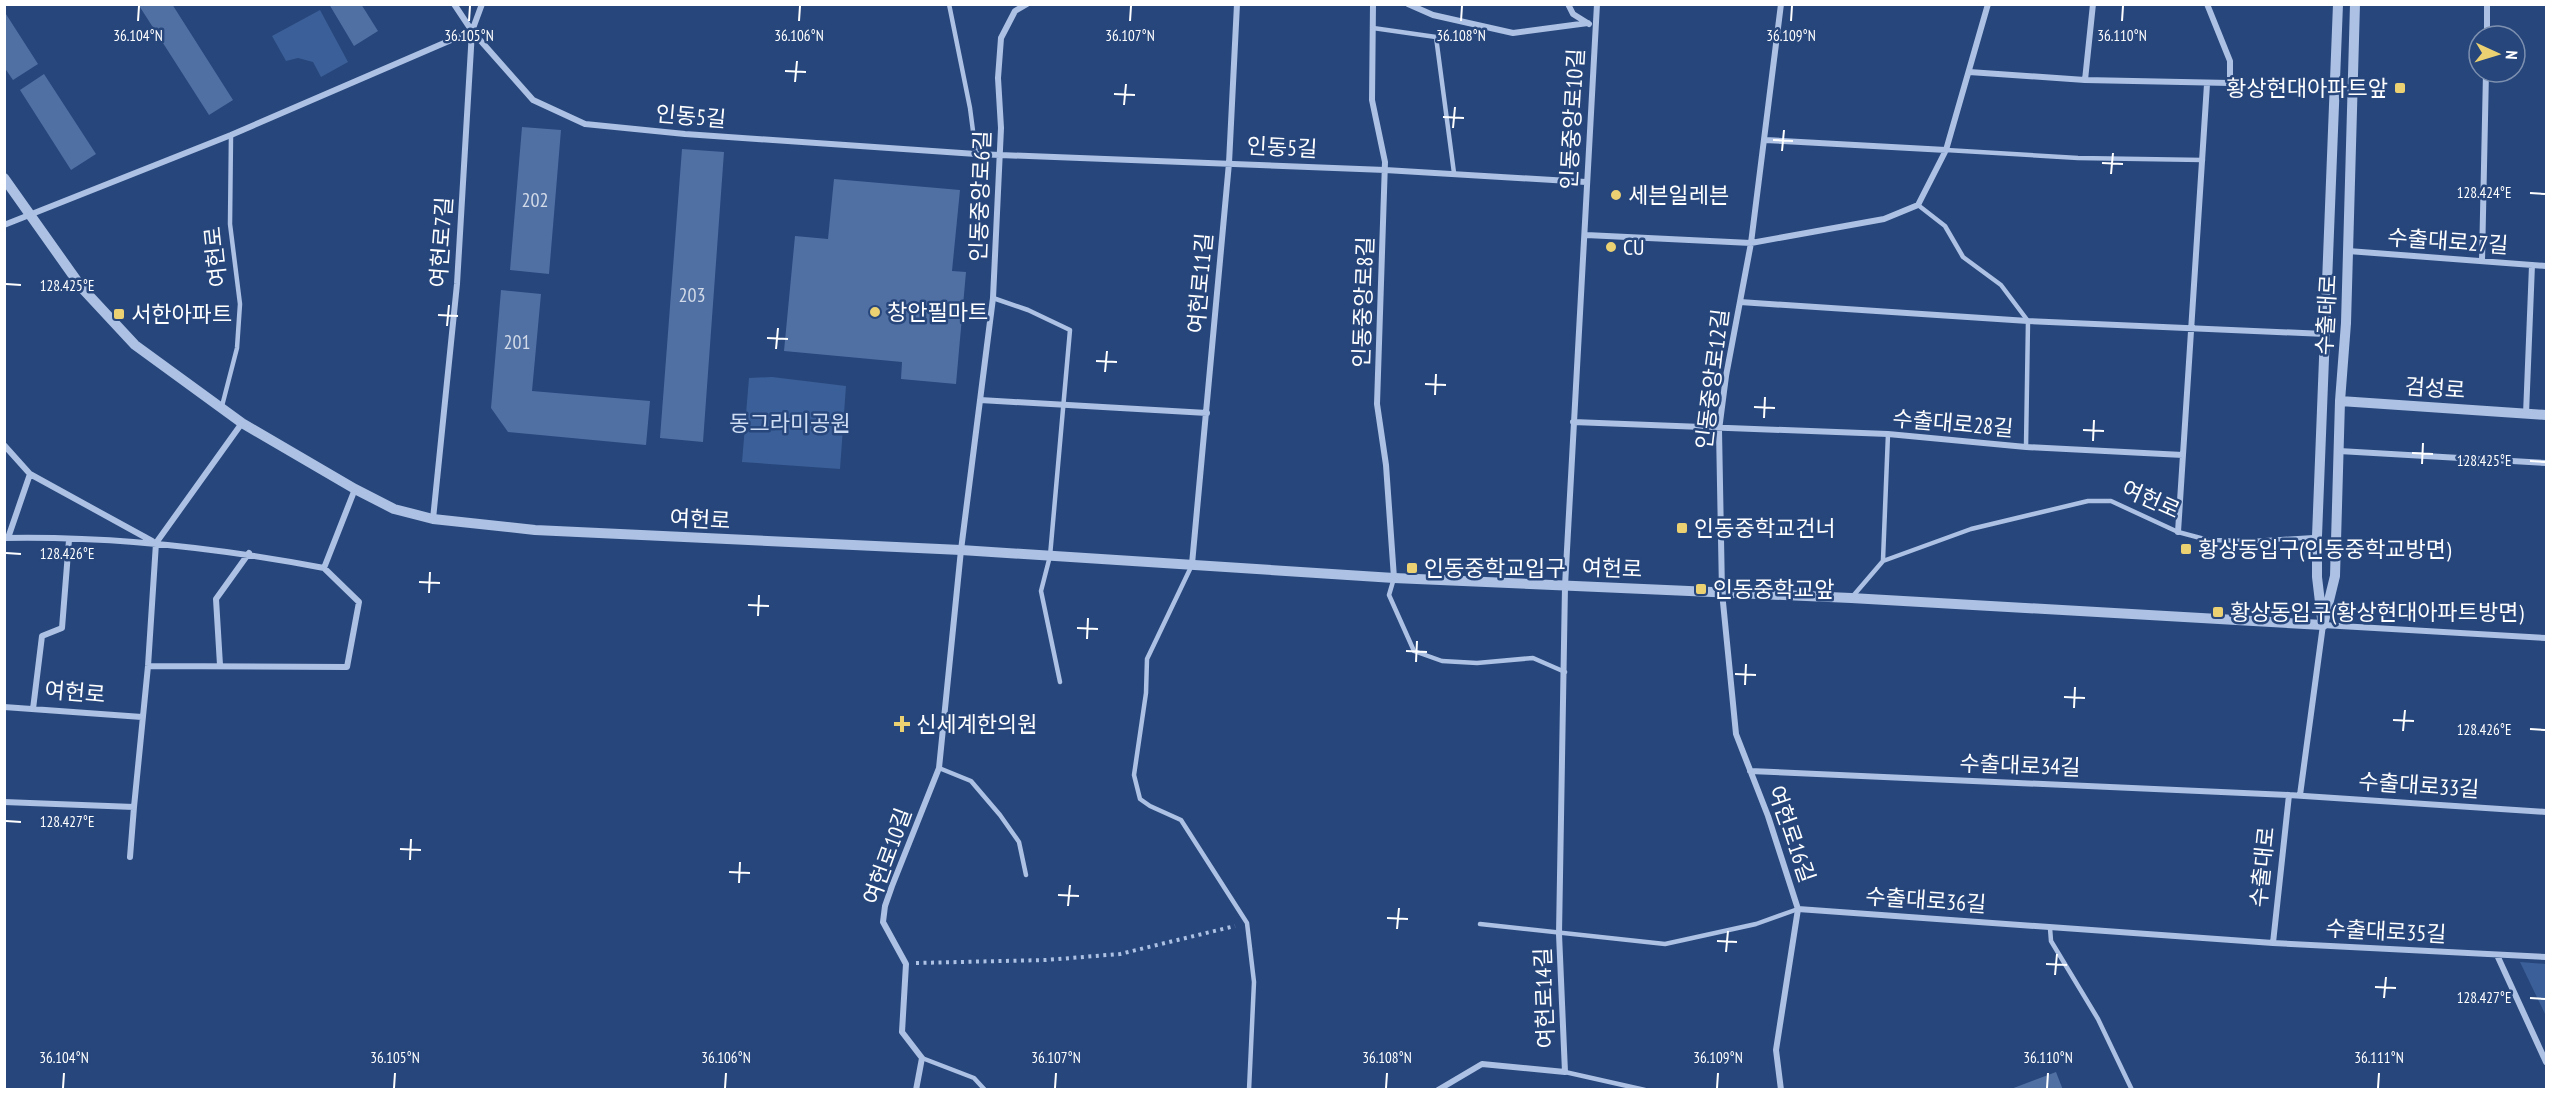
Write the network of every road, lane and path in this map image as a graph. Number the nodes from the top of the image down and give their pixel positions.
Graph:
1 (454, 4) edge
2 (482, 4) edge
3 (948, 4) edge
4 (1027, 4) edge
5 (1237, 4) edge
6 (1373, 4) edge
7 (1408, 4) edge
8 (1568, 4) edge
9 (1597, 4) edge
10 (1781, 4) edge
11 (1988, 4) edge
12 (2093, 4) edge
13 (2207, 4) edge
14 (2338, 4) edge
15 (2355, 4) edge
16 (2487, 4) edge
17 (1588, 23) junction
18 (2487, 24) edge
19 (1373, 28) junction
20 (1595, 28) junction
21 (472, 31) junction
22 (1969, 72) junction
23 (2085, 80) junction
24 (2207, 84) junction
25 (2486, 84) edge
26 (231, 135) junction
27 (1765, 140) junction
28 (1946, 150) junction
29 (1000, 153) junction
30 (976, 154) junction
31 (2203, 160) junction
32 (1228, 163) junction
33 (1385, 170) junction
34 (1454, 173) junction
35 (4, 178) edge
36 (1586, 182) junction
37 (1918, 205) junction
38 (32, 214) junction
39 (4, 225) edge
40 (1586, 235) junction
41 (1751, 243) junction
42 (2348, 251) junction
43 (2482, 261) junction
44 (2532, 265) junction
45 (2547, 266) edge
46 (993, 298) junction
47 (1740, 302) junction
48 (2028, 321) junction
49 (2192, 329) junction
50 (2325, 334) junction
51 (980, 400) junction
52 (2340, 401) junction
53 (1064, 405) junction
54 (221, 408) junction
55 (1207, 414) junction
56 (2526, 414) junction
57 (2547, 415) edge
58 (242, 423) junction
59 (1574, 423) junction
60 (1719, 430) junction
61 (1888, 434) junction
62 (4, 445) edge
63 (2026, 447) junction
64 (2339, 451) junction
65 (2183, 455) junction
66 (2547, 463) edge
67 (30, 474) junction
68 (355, 489) junction
69 (434, 519) junction
70 (2178, 532) junction
71 (2318, 537) junction
72 (7, 538) edge
73 (69, 540) junction
74 (156, 543) junction
75 (961, 550) junction
76 (249, 553) junction
77 (1050, 556) junction
78 (1883, 561) junction
79 (1192, 564) junction
80 (324, 568) junction
81 (1394, 578) junction
82 (1565, 586) junction
83 (1722, 592) junction
84 (1851, 598) junction
85 (2323, 625) junction
86 (2547, 638) edge
87 (220, 665) junction
88 (148, 666) junction
89 (1565, 672) junction
90 (1060, 682) dead end
91 (4, 707) edge
92 (33, 709) junction
93 (142, 717) junction
94 (939, 768) junction
95 (1750, 771) junction
96 (2289, 795) junction
97 (2300, 795) junction
98 (4, 802) edge
99 (134, 807) junction
100 (2547, 812) edge
101 (130, 857) dead end
102 (1026, 875) dead end
103 (1798, 909) junction
104 (1247, 923) junction
105 (1480, 924) dead end
106 (2050, 928) junction
107 (1559, 934) junction
108 (2274, 944) junction
109 (2497, 955) junction
110 (2547, 957) edge
111 (906, 964) junction
112 (922, 1058) junction
113 (2547, 1062) edge
114 (1565, 1072) junction
115 (916, 1089) edge
116 (985, 1089) edge
117 (1249, 1089) edge
118 (1438, 1089) edge
119 (1645, 1089) edge
120 (1781, 1089) edge
121 (2132, 1089) edge

1 - 21 street, 인동5길
2 - 21 street, 여헌로7길
3 - 30 lane
4 - 29 street, 인동중앙로6길
5 - 32 street, 여헌로11길
6 - 19 street, 인동중앙로8길
7 - 17 street
8 - 17 street
9 - 20 street, 인동중앙로10길
10 - 27 street, 인동중앙로12길
11 - 22 street
12 - 23 street
13 - 24 street
14 - 50 street, 수출대로
15 - 42 street, 수출대로
16 - 18 street
17 - 20 street
19 - 33 street, 인동중앙로8길
19 - 34 lane
20 - 36 street, 인동중앙로10길
21 - 26 street
21 - 30 street, 인동5길
21 - 69 street, 여헌로7길
22 - 23 street
22 - 28 street
23 - 24 street
24 - 31 street
25 - 43 street
26 - 38 street
26 - 54 lane, 여헌로
27 - 28 street
27 - 41 street, 인동중앙로12길
28 - 31 lane
28 - 37 street
29 - 30 street, 인동5길
29 - 32 street, 인동5길
29 - 46 street, 인동중앙로6길
31 - 49 street
32 - 33 street, 인동5길
32 - 55 street, 여헌로11길
33 - 34 street, 인동5길
33 - 81 street, 인동중앙로8길
34 - 36 street, 인동5길
35 - 38 street, 여헌로
36 - 40 street, 인동중앙로10길
37 - 41 street
37 - 48 lane
38 - 39 street
38 - 54 street, 여헌로
40 - 41 street
40 - 59 street, 인동중앙로10길
41 - 47 street, 인동중앙로12길
42 - 43 street, 수출대로27길
42 - 52 street, 수출대로
43 - 44 street, 수출대로27길
44 - 45 street, 수출대로27길
44 - 56 street
46 - 51 street, 인동중앙로6길
46 - 53 lane
47 - 48 street
47 - 60 street, 인동중앙로12길
48 - 49 street
48 - 63 lane
49 - 50 street
49 - 65 street
50 - 71 street, 수출대로
51 - 53 street
51 - 75 street, 인동중앙로6길
52 - 56 street, 검성로
52 - 64 street, 수출대로
53 - 55 street
53 - 77 lane
54 - 58 street, 여헌로
55 - 79 street, 여헌로11길
56 - 57 street, 검성로
58 - 68 street, 여헌로
58 - 74 street
59 - 60 street
59 - 82 street, 인동중앙로10길
60 - 61 street, 수출대로28길
60 - 83 street, 인동중앙로12길
61 - 63 street, 수출대로28길
61 - 78 lane
62 - 67 street
63 - 65 street, 수출대로28길
64 - 66 street
64 - 85 street, 수출대로
65 - 70 street
67 - 72 street
67 - 74 street
68 - 69 street, 여헌로
68 - 80 street
69 - 75 street, 여헌로
70 - 71 lane, 여헌로
70 - 78 lane, 여헌로
71 - 85 street, 수출대로
72 - 73 street
73 - 74 street
73 - 92 street
74 - 76 street
74 - 88 street
75 - 77 street, 여헌로
75 - 94 street, 여헌로10길
76 - 80 street
76 - 87 street
77 - 79 street, 여헌로
77 - 90 lane
78 - 84 lane, 여헌로
79 - 81 street, 여헌로
79 - 104 lane
80 - 87 street
81 - 82 street, 여헌로
81 - 89 lane
82 - 83 street, 여헌로
82 - 89 street, 여헌로14길
83 - 84 street, 여헌로
83 - 95 street, 여헌로16길
84 - 85 street, 여헌로
85 - 86 street
85 - 97 street, 수출대로
87 - 88 street
88 - 93 street
89 - 107 street, 여헌로14길
91 - 92 street, 여헌로
92 - 93 street, 여헌로
93 - 99 street
94 - 102 lane
94 - 111 street, 여헌로10길
95 - 96 street, 수출대로34길
95 - 103 street, 여헌로16길
96 - 97 street, 수출대로33길
96 - 108 street, 수출대로
97 - 100 street, 수출대로33길
98 - 99 street
99 - 101 street
103 - 106 street, 수출대로36길
103 - 107 lane, 여헌로14길
103 - 120 street, 여헌로16길
104 - 111 path
104 - 117 lane
105 - 107 lane, 여헌로14길
106 - 108 street, 수출대로36길
106 - 121 lane
107 - 114 street, 여헌로14길
108 - 109 street, 수출대로35길
109 - 110 street, 수출대로35길
109 - 113 street
111 - 112 street
112 - 115 street
112 - 116 lane
114 - 118 street, 여헌로14길
114 - 119 lane

